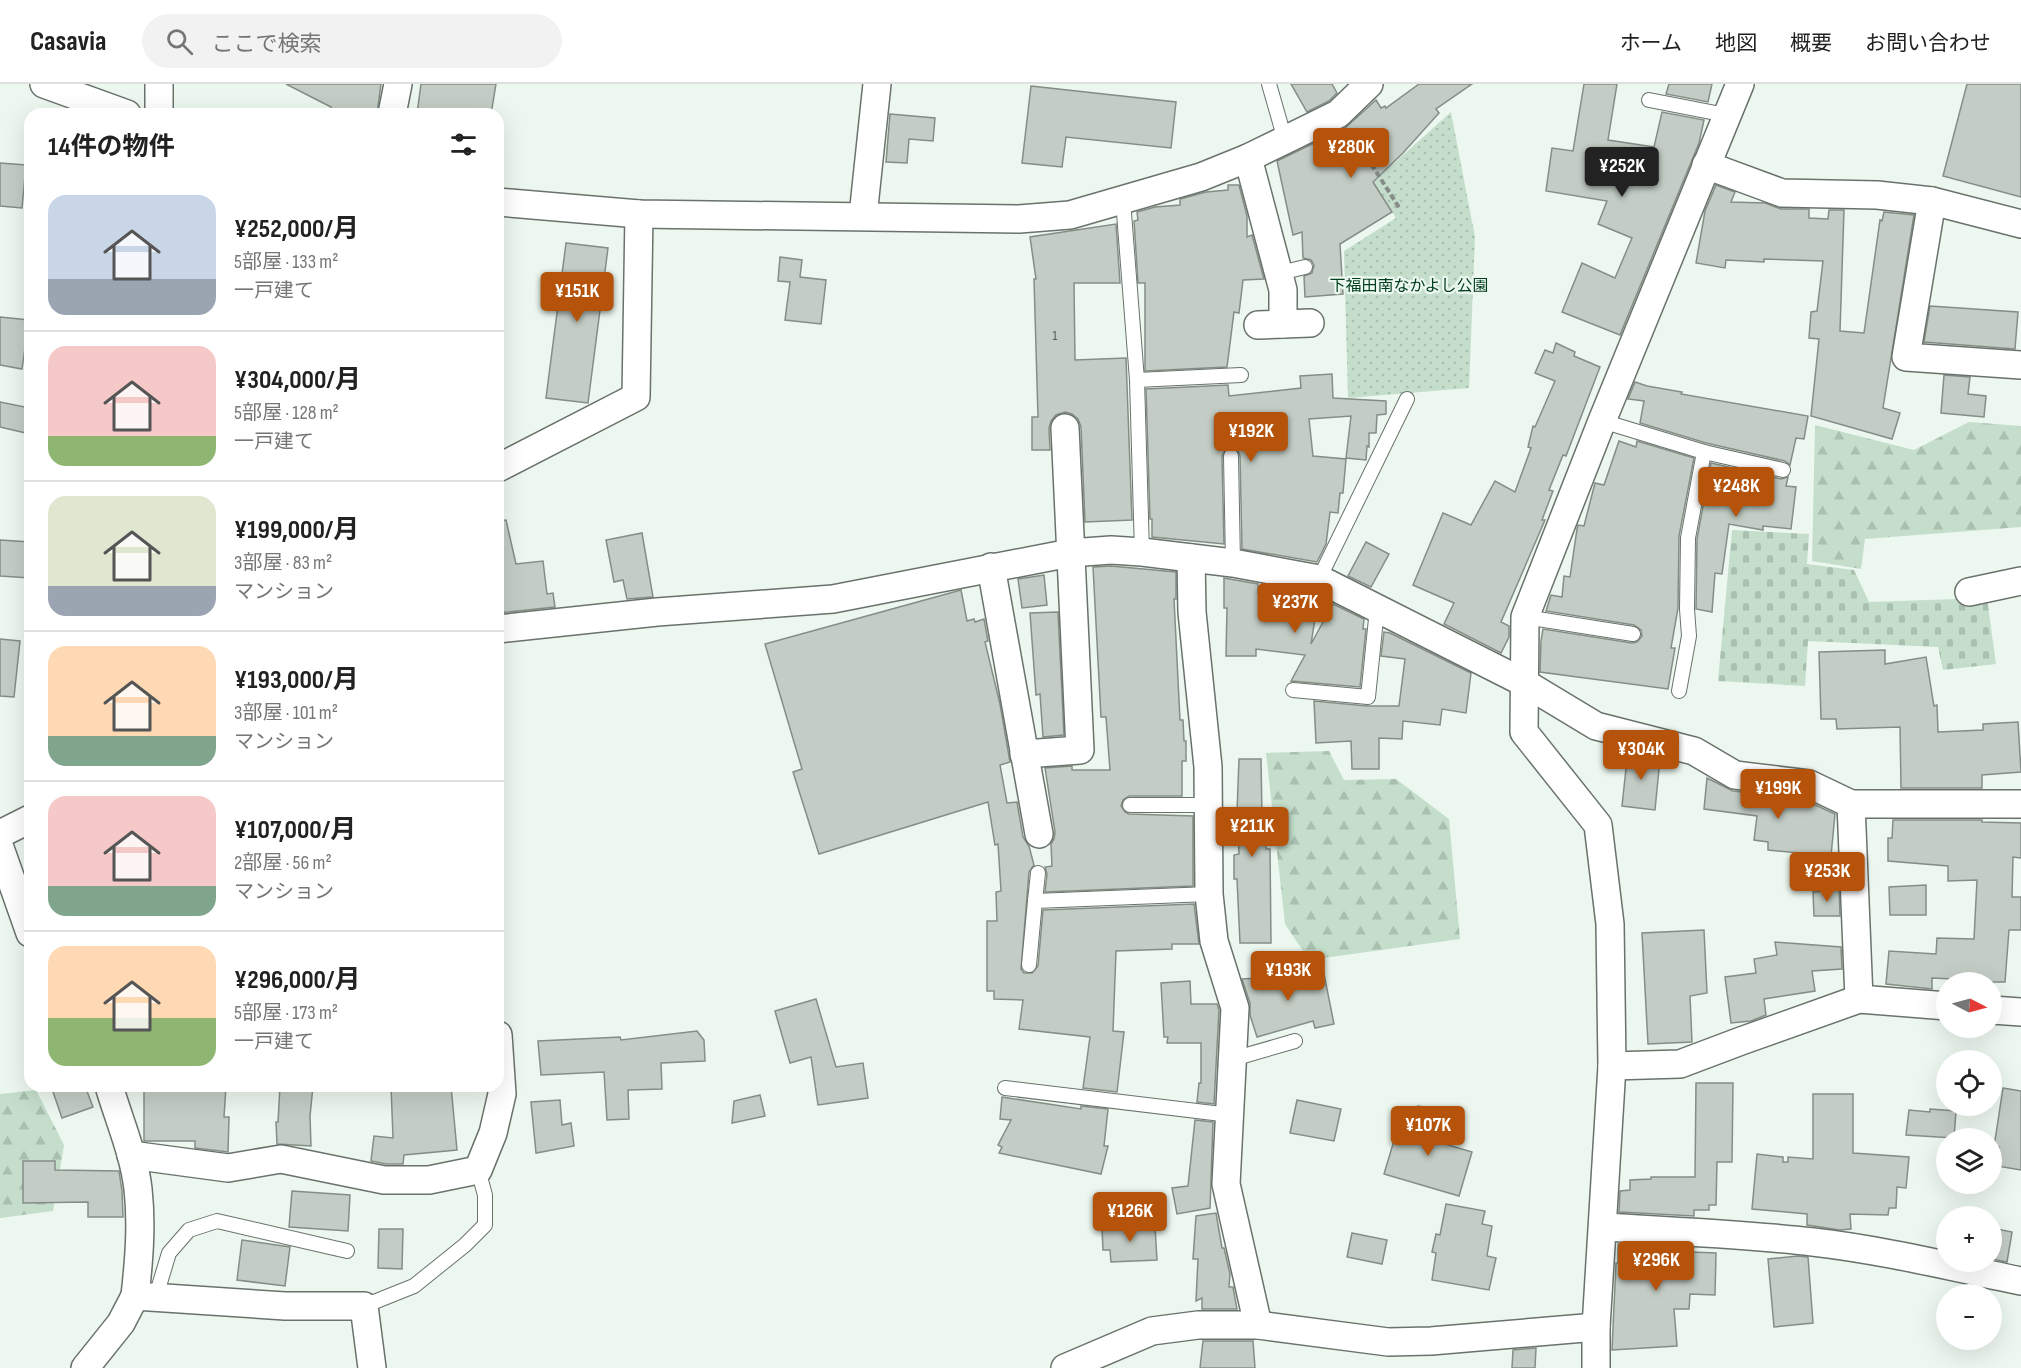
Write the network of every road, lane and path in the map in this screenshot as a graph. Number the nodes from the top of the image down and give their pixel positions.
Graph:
1 (44, 84) edge
2 (159, 84) edge
3 (398, 84) edge
4 (877, 84) edge
5 (1269, 84) edge
6 (1369, 84) edge
7 (1740, 84) edge
8 (1649, 100) dead end
9 (110, 108) edge
10 (159, 108) edge
11 (393, 108) edge
12 (1338, 114) junction
13 (1726, 115) junction
14 (1285, 140) junction
15 (1248, 158) junction
16 (1706, 165) junction
17 (1123, 200) junction
18 (1932, 201) junction
19 (504, 203) edge
20 (1400, 209) dead end
21 (639, 214) junction
22 (863, 216) junction
23 (2021, 224) edge
24 (1310, 323) dead end
25 (2021, 365) edge
26 (1241, 375) dead end
27 (1137, 380) junction
28 (1407, 399) dead end
29 (1602, 420) junction
30 (1065, 428) dead end
31 (1704, 452) junction
32 (1231, 456) dead end
33 (504, 465) edge
34 (1783, 470) dead end
35 (1142, 552) junction
36 (1070, 553) junction
37 (1191, 558) junction
38 (1233, 563) junction
39 (991, 567) junction
40 (2004, 577) edge
41 (1319, 579) junction
42 (1969, 592) dead end
43 (1377, 609) junction
44 (1525, 617) junction
45 (504, 628) edge
46 (1633, 634) dead end
47 (1523, 682) junction
48 (1293, 690) dead end
49 (1679, 691) dead end
50 (1024, 754) junction
51 (1851, 804) junction
52 (2021, 804) edge
53 (1130, 805) dead end
54 (1208, 805) junction
55 (24, 822) edge
56 (0, 834) edge
57 (1039, 834) dead end
58 (0, 848) edge
59 (1038, 873) dead end
60 (1209, 894) junction
61 (1035, 901) junction
62 (24, 916) edge
63 (1029, 965) dead end
64 (1859, 999) junction
65 (1936, 1005) edge
66 (2002, 1011) edge
67 (2021, 1012) edge
68 (1295, 1041) dead end
69 (1233, 1059) junction
70 (1612, 1066) junction
71 (1005, 1088) dead end
72 (111, 1092) edge
73 (502, 1092) edge
74 (1230, 1115) junction
75 (130, 1155) junction
76 (478, 1170) junction
77 (1603, 1227) junction
78 (347, 1251) dead end
79 (2021, 1281) edge
80 (146, 1296) junction
81 (364, 1306) junction
82 (1258, 1325) junction
83 (1596, 1327) junction
84 (85, 1368) edge
85 (372, 1368) edge
86 (1065, 1368) edge
87 (1596, 1368) edge

1 - 9 street
2 - 10 street
3 - 11 street
4 - 22 street
5 - 14 lane
6 - 12 street
7 - 13 street
8 - 13 lane
12 - 14 street
12 - 20 path
13 - 16 street
14 - 15 street
15 - 17 street
15 - 24 street
16 - 18 street
16 - 29 street
17 - 22 street
17 - 27 lane
18 - 23 street
18 - 25 street
19 - 21 street
21 - 22 street
21 - 33 street
26 - 27 lane
27 - 35 lane
28 - 41 lane
29 - 31 lane
29 - 44 street
30 - 36 street
31 - 34 lane
31 - 49 lane
32 - 38 lane
35 - 36 street
35 - 37 street
36 - 39 street
36 - 50 street
37 - 38 street
37 - 54 street
38 - 41 street
39 - 45 street
39 - 50 street
40 - 42 street
41 - 43 street
43 - 47 street
43 - 48 lane
44 - 46 lane
44 - 47 street
47 - 51 street
47 - 70 street
50 - 57 street
51 - 52 street
51 - 64 street
53 - 54 lane
54 - 60 street
55 - 56 street
58 - 62 street
59 - 61 lane
60 - 61 lane
60 - 69 street
61 - 63 lane
64 - 65 street
64 - 70 street
66 - 67 street
68 - 69 lane
69 - 74 street
70 - 77 street
71 - 74 lane
72 - 75 street
73 - 76 street
74 - 82 street
75 - 76 street
75 - 80 street
76 - 81 lane
77 - 79 street
77 - 83 street
78 - 80 lane
80 - 81 street
80 - 84 street
81 - 85 street
82 - 83 street
82 - 86 street
83 - 87 street

